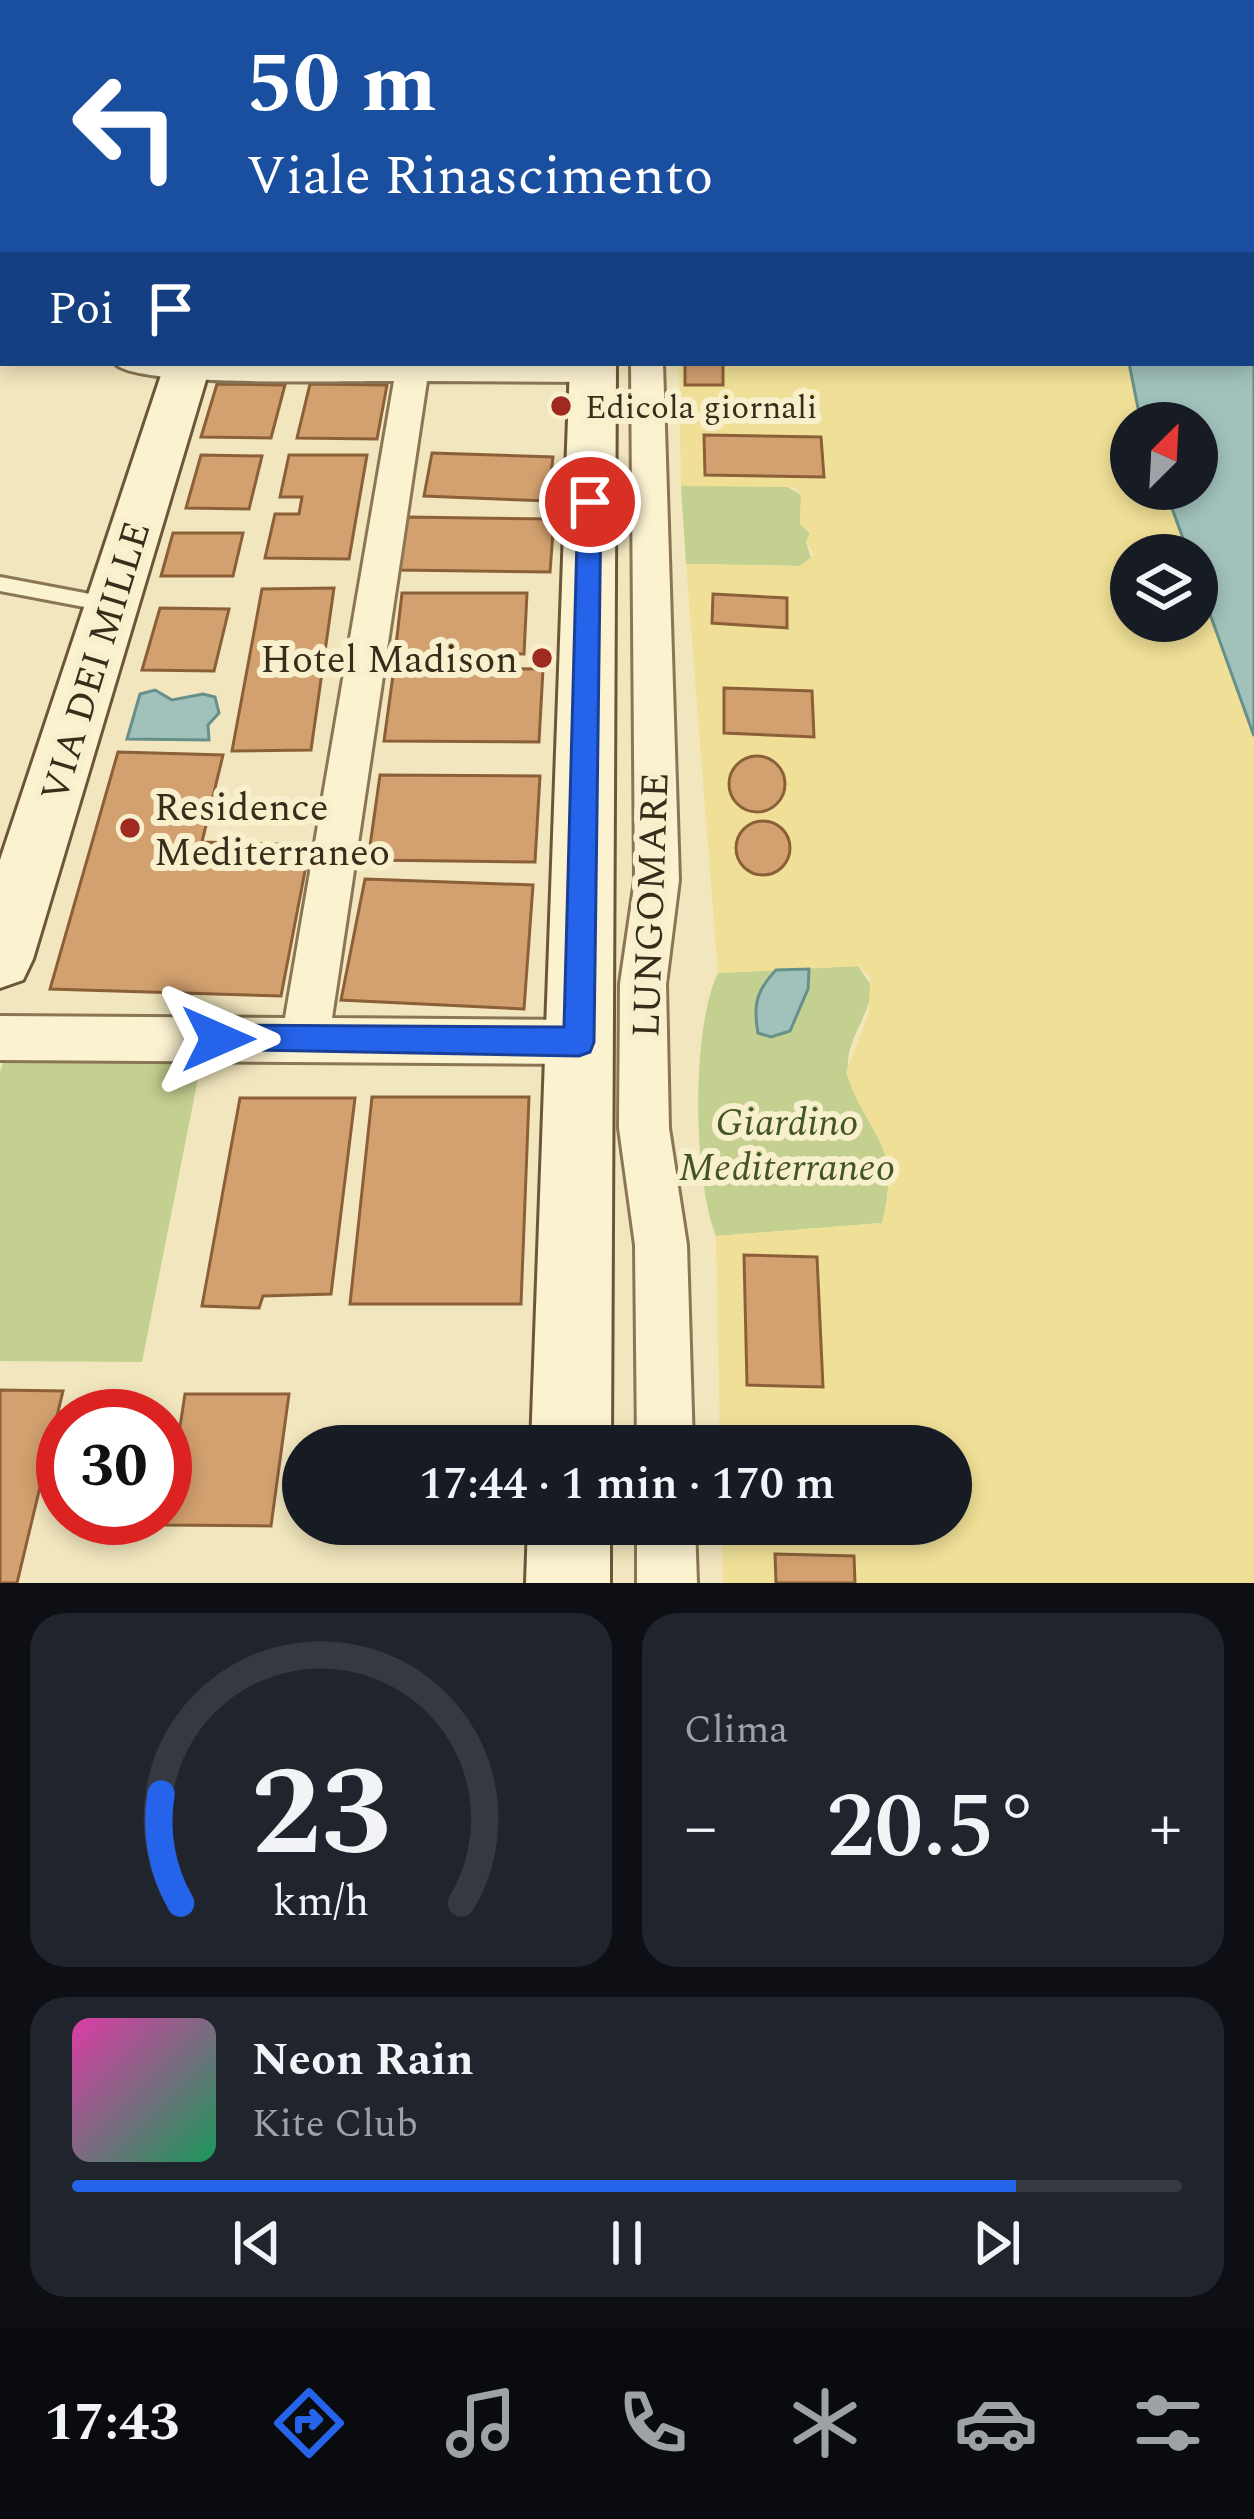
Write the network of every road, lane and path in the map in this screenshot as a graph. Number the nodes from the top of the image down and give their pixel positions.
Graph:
1 (187, 366) edge
2 (611, 366) edge
3 (412, 370) junction
4 (0, 584) edge
5 (111, 605) junction
6 (0, 959) edge
7 (0, 1038) edge
8 (305, 1040) junction
9 (579, 1042) junction
10 (571, 1425) edge
11 (664, 1425) edge
12 (569, 1545) edge
13 (666, 1545) edge
14 (568, 1583) edge
15 (667, 1583) edge

1 - 3 street
1 - 5 street, VIA DEI MILLE
2 - 3 street
2 - 9 street
2 - 11 street, LUNGOMARE
3 - 8 street
4 - 5 lane
5 - 6 street, VIA DEI MILLE
7 - 8 street
8 - 9 street
9 - 10 street
12 - 14 street
13 - 15 street

